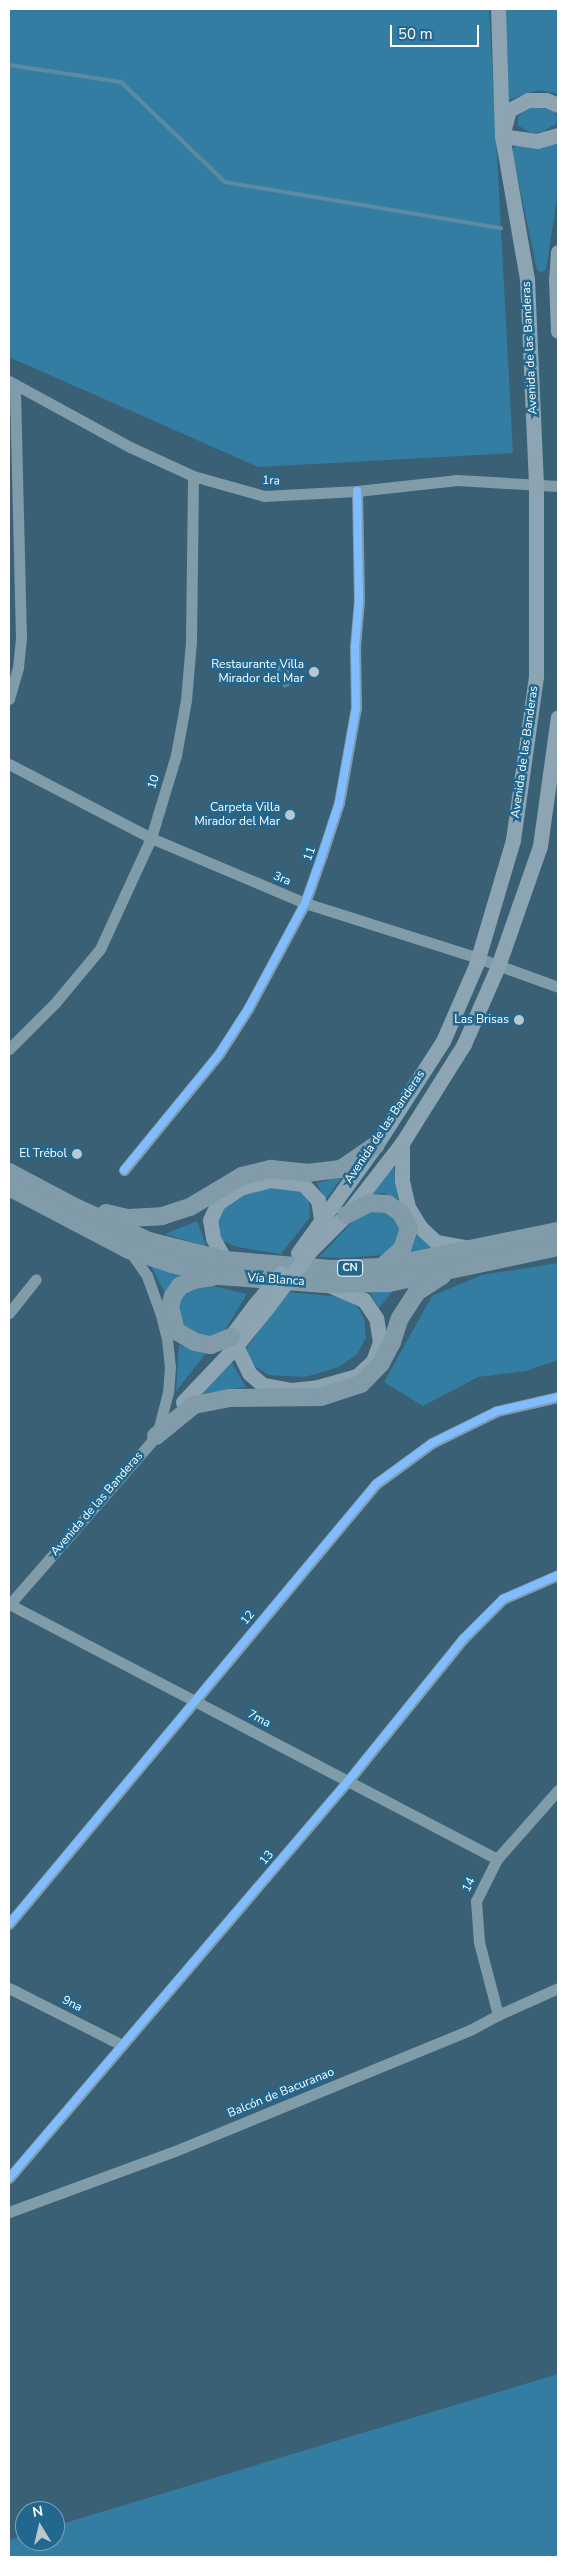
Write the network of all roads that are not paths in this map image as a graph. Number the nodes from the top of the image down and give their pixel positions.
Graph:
1 (498, 9) edge
2 (558, 104) edge
3 (502, 136) junction
4 (558, 136) edge
5 (558, 252) edge
6 (558, 331) edge
7 (12, 382) edge
8 (193, 476) junction
9 (536, 485) junction
10 (558, 486) edge
11 (357, 490) junction
12 (9, 699) edge
13 (558, 717) edge
14 (9, 764) edge
15 (151, 838) junction
16 (305, 903) junction
17 (478, 958) junction
18 (498, 966) junction
19 (558, 987) edge
20 (9, 1049) edge
21 (402, 1143) junction
22 (376, 1145) junction
23 (124, 1170) dead end
24 (9, 1172) edge
25 (9, 1187) edge
26 (75, 1206) junction
27 (346, 1215) junction
28 (321, 1218) junction
29 (558, 1232) edge
30 (558, 1247) edge
31 (474, 1249) junction
32 (128, 1250) junction
33 (304, 1252) junction
34 (382, 1267) junction
35 (222, 1268) junction
36 (454, 1269) junction
37 (36, 1279) dead end
38 (325, 1284) junction
39 (9, 1313) edge
40 (233, 1341) junction
41 (558, 1397) edge
42 (183, 1402) joint
43 (156, 1436) junction
44 (558, 1575) edge
45 (9, 1605) edge
46 (194, 1700) junction
47 (348, 1781) junction
48 (558, 1790) edge
49 (497, 1859) junction
50 (9, 1924) edge
51 (9, 1988) edge
52 (558, 1988) edge
53 (498, 2014) junction
54 (122, 2045) junction
55 (9, 2178) edge
56 (9, 2212) edge

1 - 3 main road, Avenida de las Banderas
2 - 3 main road
3 - 4 main road
3 - 9 main road, Avenida de las Banderas
5 - 6 main road
7 - 8 street, 1ra
7 - 12 street
8 - 11 street, 1ra
8 - 15 street, 10
9 - 10 street, 1ra
9 - 11 street, 1ra
9 - 17 main road, Avenida de las Banderas
11 - 16 street, 11
13 - 18 main road, Avenida de las Banderas
14 - 15 street, 3ra
15 - 16 street, 3ra
15 - 20 street, 10
16 - 17 street, 3ra
16 - 23 street, 11
17 - 18 street, 3ra
17 - 22 main road, Avenida de las Banderas
18 - 19 street, 3ra
18 - 21 main road, Avenida de las Banderas
21 - 27 main road, Avenida de las Banderas
21 - 31 main road
22 - 26 highway
22 - 28 main road, Avenida de las Banderas
24 - 26 highway, Vía Blanca / CN
25 - 32 highway, Vía Blanca / CN
26 - 35 highway, Vía Blanca / CN
27 - 33 main road, Avenida de las Banderas
27 - 34 highway
28 - 33 main road, Avenida de las Banderas
28 - 35 main road
29 - 31 highway, Vía Blanca / CN
30 - 36 highway, Vía Blanca / CN
31 - 34 highway, Vía Blanca / CN
32 - 35 highway, Vía Blanca / CN
32 - 43 street
33 - 40 main road, Avenida de las Banderas, bridge
34 - 35 highway, Vía Blanca / CN
35 - 38 highway, Vía Blanca / CN
35 - 40 highway
36 - 38 highway, Vía Blanca / CN
36 - 43 highway
37 - 39 street
38 - 40 main road
40 - 42 main road, Avenida de las Banderas
41 - 46 street, 12
42 - 43 street, Avenida de las Banderas
43 - 45 street, Avenida de las Banderas
44 - 47 street, 13
45 - 46 street, 7ma
46 - 47 street, 7ma
46 - 50 street, 12
47 - 49 street, 7ma
47 - 54 street, 13
48 - 49 street, 14
49 - 53 street, 14
51 - 54 street, 9na
52 - 53 street, Balcón de Bacuranao
53 - 56 street, Balcón de Bacuranao
54 - 55 street, 13

